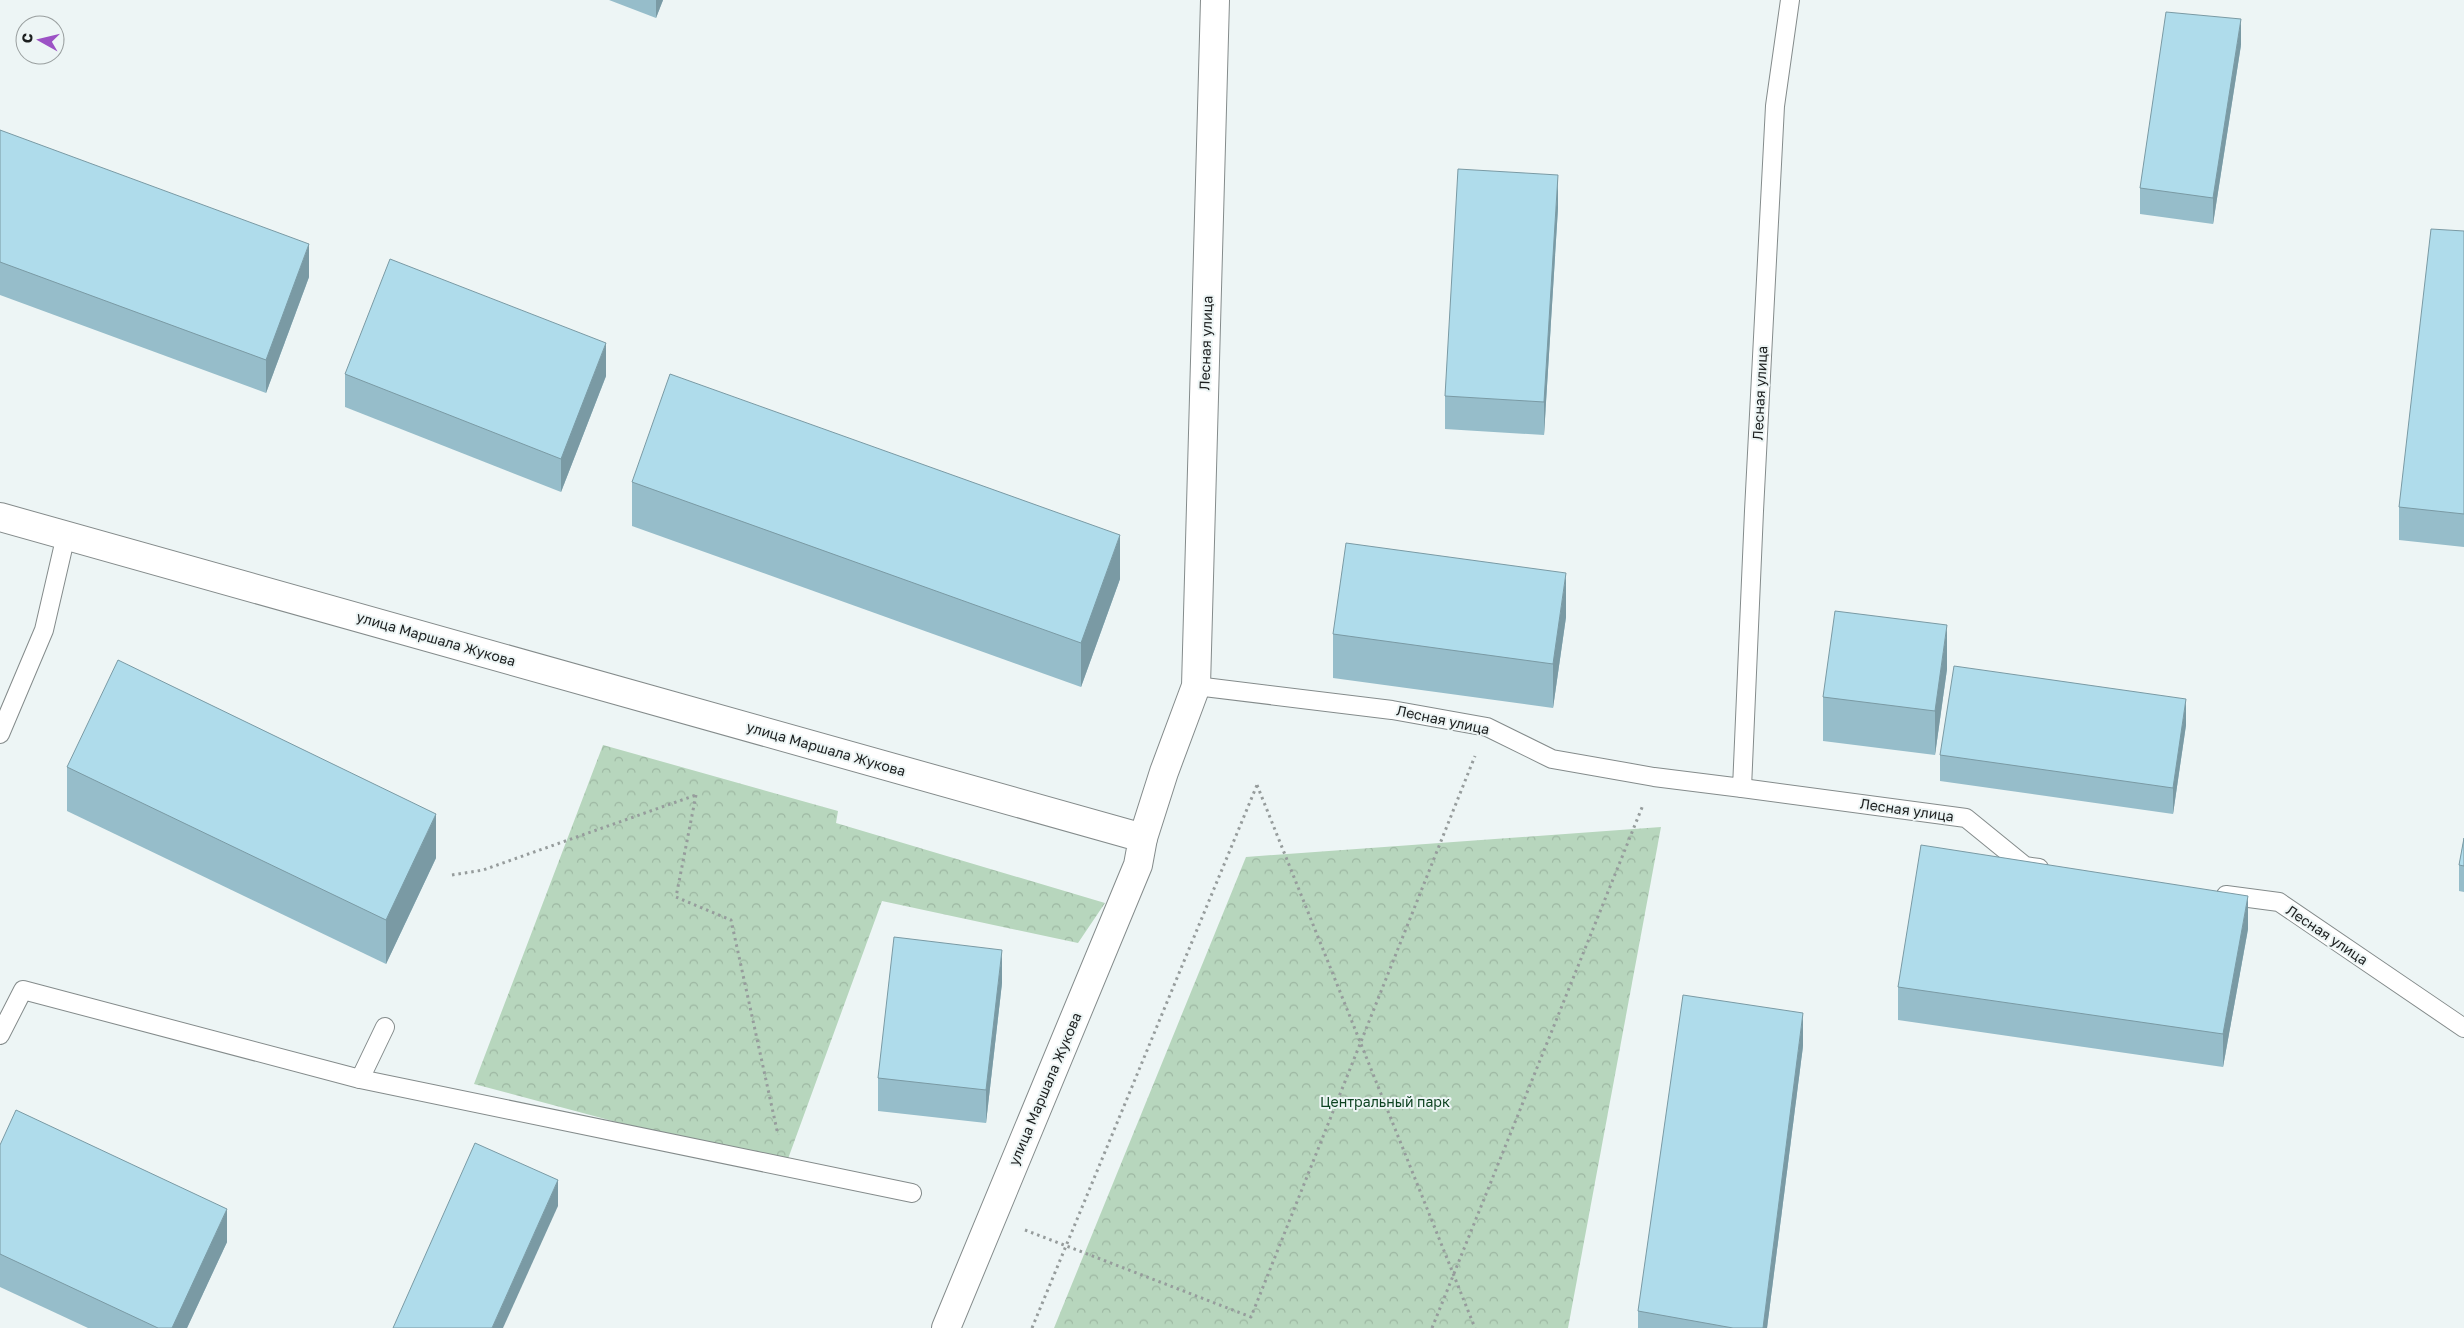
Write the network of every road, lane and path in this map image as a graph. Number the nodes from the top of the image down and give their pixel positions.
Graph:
1 (1215, 0) edge
2 (1790, 0) edge
3 (0, 517) edge
4 (66, 535) junction
5 (1196, 686) junction
6 (1487, 727) junction
7 (0, 734) edge
8 (1654, 777) junction
9 (1742, 788) junction
10 (1143, 838) junction
11 (2054, 870) edge
12 (452, 875) dead end
13 (2210, 893) edge
14 (385, 1027) dead end
15 (2464, 1028) edge
16 (0, 1035) edge
17 (1360, 1043) junction
18 (360, 1079) junction
19 (785, 1167) junction
20 (912, 1193) dead end
21 (992, 1216) junction
22 (1064, 1246) junction
23 (1454, 1275) junction
24 (946, 1328) edge
25 (1032, 1328) edge
26 (1432, 1328) edge
27 (1475, 1328) edge

1 - 5 street, Лесная улица
2 - 9 lane, Лесная улица
3 - 4 street, улица Маршала Жукова
4 - 7 lane
4 - 10 street, улица Маршала Жукова
5 - 6 lane, Лесная улица
5 - 10 street, Лесная улица
6 - 8 lane, Лесная улица
6 - 17 path
8 - 9 lane, Лесная улица
8 - 23 path
9 - 11 lane, Лесная улица
10 - 21 street, улица Маршала Жукова
12 - 19 path
13 - 15 lane, Лесная улица
14 - 18 lane
16 - 18 lane
17 - 22 path
17 - 22 path
17 - 23 path
18 - 19 lane
19 - 20 lane
21 - 22 path
21 - 24 street, улица Маршала Жукова
22 - 25 path
23 - 26 path
23 - 27 path

